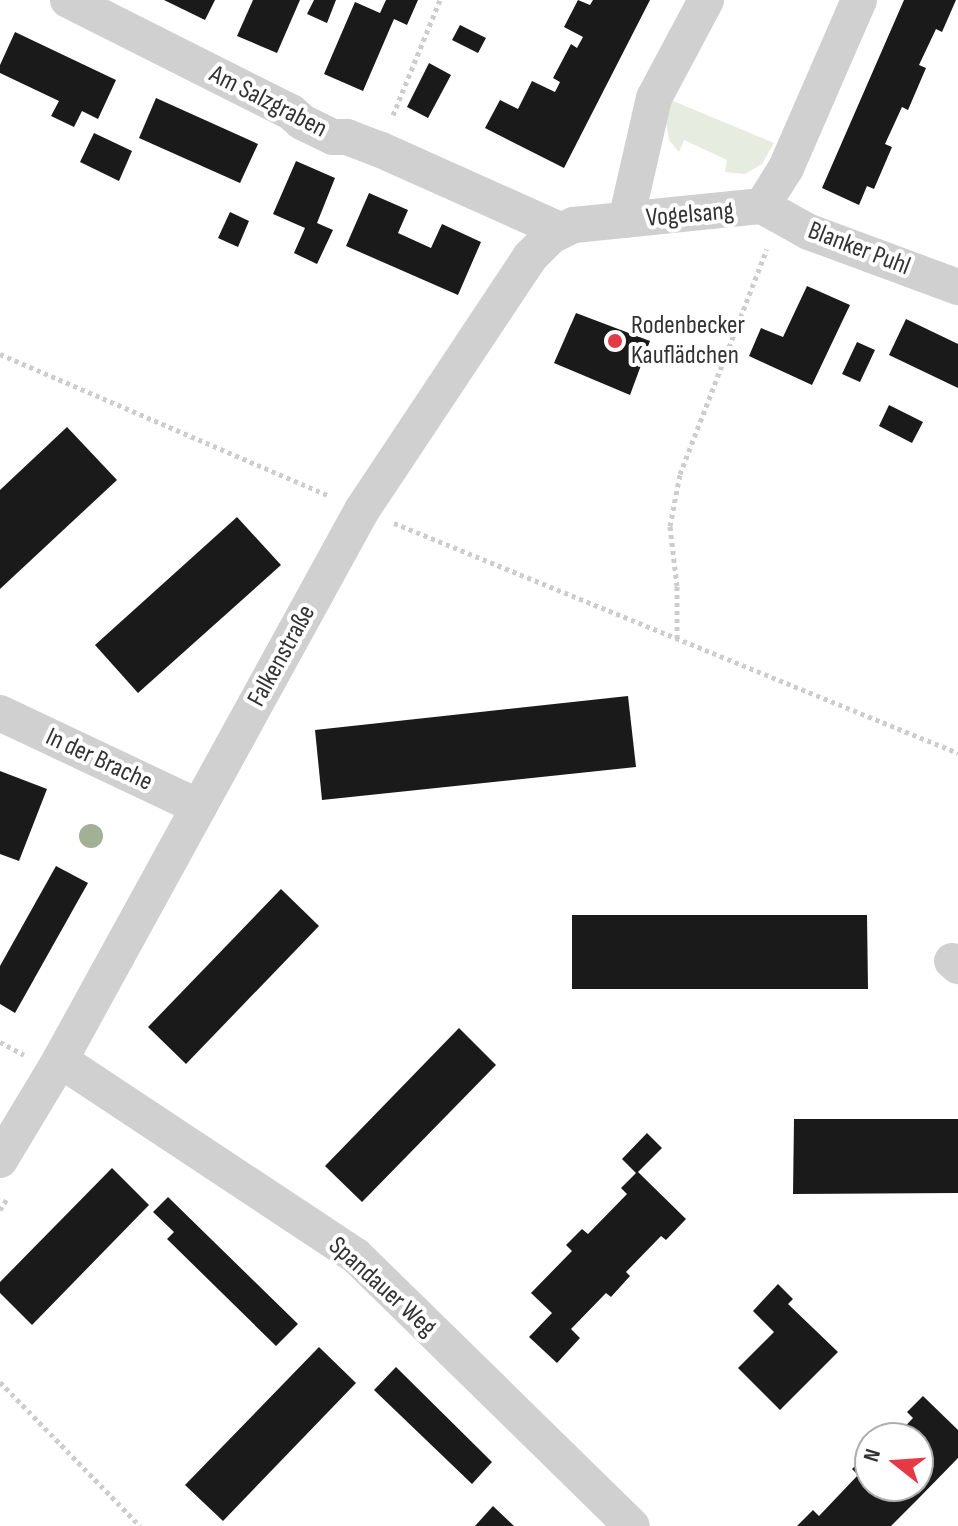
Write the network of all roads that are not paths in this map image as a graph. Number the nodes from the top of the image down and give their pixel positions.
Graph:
1 (68, 0) edge
2 (706, 0) edge
3 (859, 0) edge
4 (762, 206) junction
5 (626, 220) junction
6 (560, 230) junction
7 (958, 287) edge
8 (0, 713) edge
9 (199, 807) junction
10 (60, 1060) junction
11 (0, 1160) edge
12 (632, 1526) edge

1 - 6 street, Am Salzgraben
2 - 5 street, Vogelsang
3 - 4 street, Vogelsang
4 - 5 street, Vogelsang
4 - 7 street, Blanker Puhl
5 - 6 street
6 - 9 street, Falkenstraße
8 - 9 street, In der Brache
9 - 10 street, Falkenstraße
10 - 11 street, Falkenstraße
10 - 12 street, Spandauer Weg

